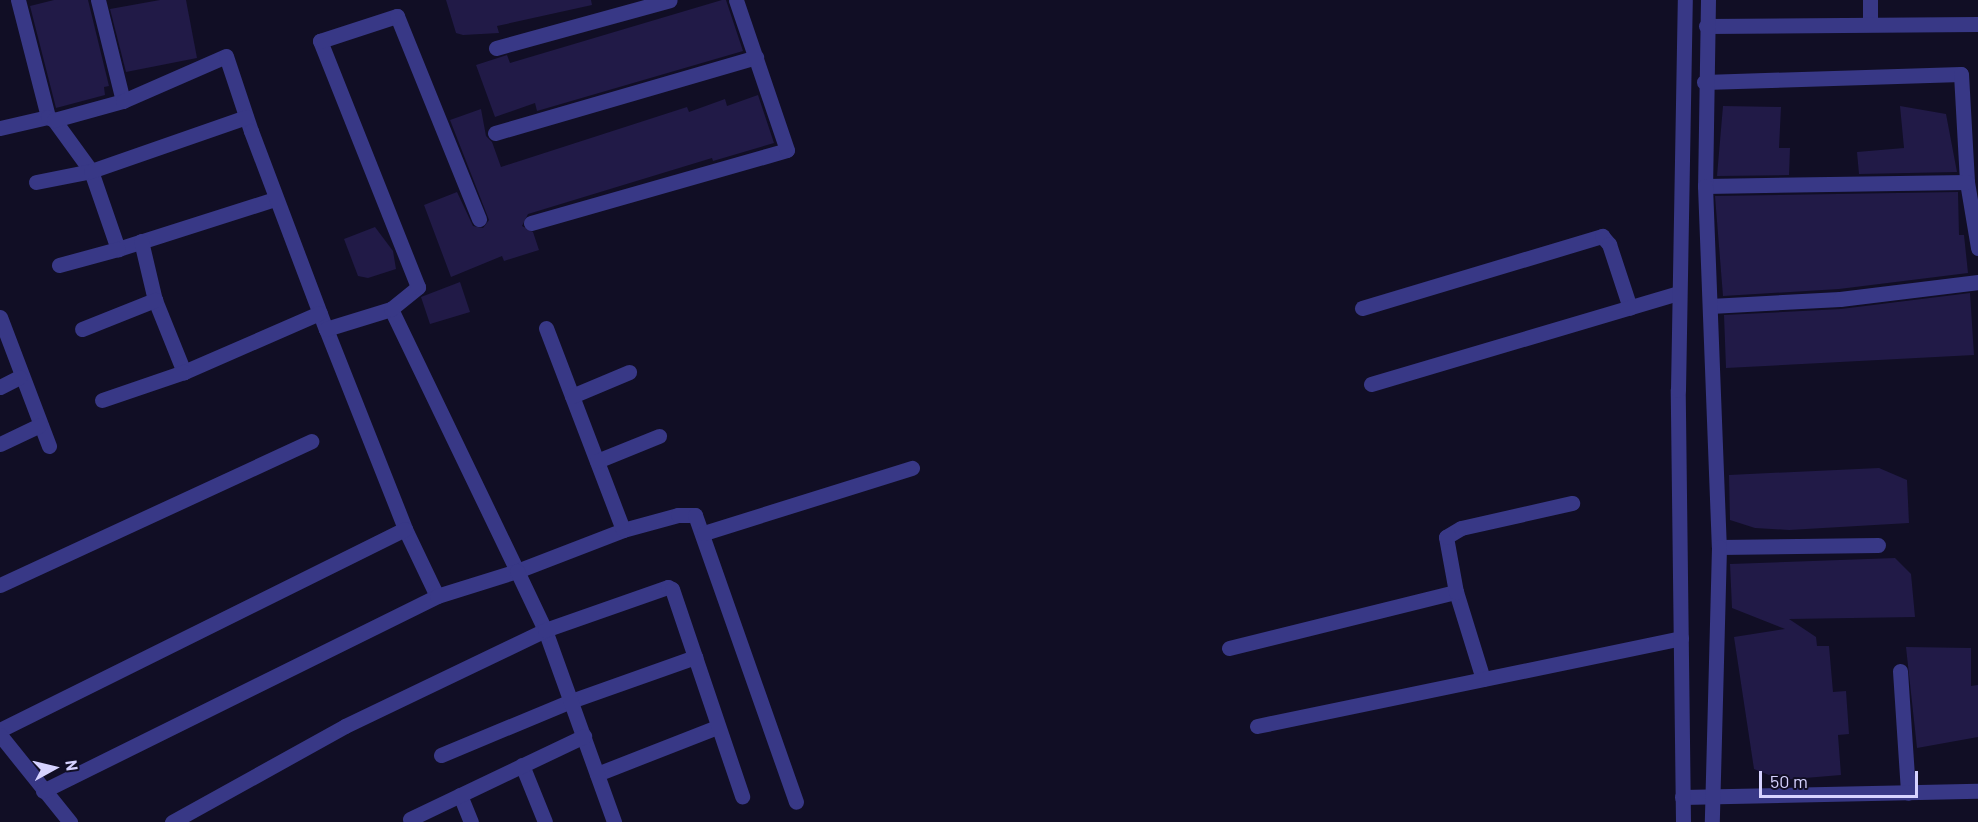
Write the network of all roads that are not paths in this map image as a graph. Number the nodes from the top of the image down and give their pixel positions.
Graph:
1 (18, 0) edge
2 (98, 0) edge
3 (670, 0) edge
4 (736, 0) edge
5 (1685, 0) edge
6 (1708, 0) edge
7 (1870, 0) edge
8 (1870, 22) junction
9 (1978, 24) edge
10 (1706, 26) junction
11 (496, 48) dead end
12 (756, 57) junction
13 (1704, 82) junction
14 (123, 101) junction
15 (246, 117) junction
16 (51, 118) junction
17 (0, 128) edge
18 (495, 133) dead end
19 (1973, 153) edge
20 (91, 171) junction
21 (36, 182) dead end
22 (1967, 182) junction
23 (1705, 186) junction
24 (275, 199) junction
25 (479, 219) dead end
26 (531, 223) dead end
27 (141, 241) junction
28 (1978, 248) edge
29 (117, 249) junction
30 (59, 265) dead end
31 (1978, 282) edge
32 (1679, 293) junction
33 (155, 300) junction
34 (1710, 306) junction
35 (1362, 308) dead end
36 (1630, 308) junction
37 (391, 309) junction
38 (320, 313) junction
39 (0, 317) edge
40 (546, 328) dead end
41 (82, 329) dead end
42 (326, 329) junction
43 (184, 372) junction
44 (629, 372) dead end
45 (20, 377) junction
46 (1371, 384) dead end
47 (0, 387) edge
48 (572, 396) junction
49 (102, 399) dead end
50 (40, 425) junction
51 (659, 436) dead end
52 (311, 441) dead end
53 (0, 444) edge
54 (49, 446) dead end
55 (597, 461) junction
56 (912, 468) dead end
57 (1572, 503) dead end
58 (405, 529) junction
59 (623, 530) junction
60 (704, 533) junction
61 (1878, 544) dead end
62 (1719, 547) junction
63 (517, 571) junction
64 (0, 585) edge
65 (1456, 591) junction
66 (437, 596) junction
67 (545, 630) junction
68 (1681, 638) junction
69 (1229, 648) dead end
70 (695, 657) junction
71 (1900, 671) dead end
72 (1483, 679) junction
73 (571, 701) junction
74 (1257, 726) dead end
75 (717, 728) junction
76 (0, 730) edge
77 (0, 735) edge
78 (584, 736) junction
79 (441, 755) dead end
80 (522, 765) junction
81 (597, 774) junction
82 (44, 791) junction
83 (1978, 791) edge
84 (1908, 793) junction
85 (460, 795) junction
86 (741, 795) dead end
87 (1683, 796) junction
88 (1712, 798) junction
89 (796, 802) dead end
90 (410, 819) dead end
91 (70, 822) edge
92 (172, 822) edge
93 (471, 822) edge
94 (545, 822) edge
95 (614, 822) edge
96 (1683, 822) edge
97 (1712, 822) edge

1 - 16 street
2 - 14 street
3 - 11 street
4 - 12 street
5 - 32 street
6 - 10 street
7 - 8 street
8 - 9 street
8 - 10 street
10 - 13 street
12 - 18 street
12 - 26 street
13 - 19 street
13 - 23 street
14 - 15 street
14 - 16 street
15 - 20 street
15 - 24 street
16 - 17 street
16 - 20 street
19 - 22 street
20 - 21 street
20 - 29 street
22 - 23 street
22 - 28 street
23 - 34 street
24 - 27 street
24 - 38 street
25 - 37 street
27 - 29 street
27 - 33 street
29 - 30 street
31 - 34 street
32 - 36 street
32 - 68 street
33 - 41 street
33 - 43 street
34 - 62 street
35 - 36 street
36 - 46 street
37 - 42 street
37 - 63 street
38 - 42 street
38 - 43 street
39 - 45 street
40 - 48 street
42 - 58 street
43 - 49 street
44 - 48 street
45 - 47 street
45 - 50 street
48 - 55 street
50 - 53 street
50 - 54 street
51 - 55 street
52 - 64 street
55 - 59 street
56 - 60 street
57 - 65 street
58 - 66 street
58 - 76 street
59 - 60 street
59 - 63 street
60 - 89 street
61 - 62 street
62 - 88 street
63 - 66 street
63 - 67 street
65 - 69 street
65 - 72 street
66 - 82 street
67 - 70 street
67 - 73 street
67 - 92 street
68 - 72 street
68 - 87 street
70 - 73 street
70 - 75 street
71 - 84 street
72 - 74 street
73 - 78 street
73 - 79 street
75 - 81 street
75 - 86 street
77 - 82 street
78 - 80 street
78 - 81 street
80 - 85 street
80 - 94 street
81 - 95 street
82 - 91 street
83 - 84 street
84 - 88 street
85 - 90 street
85 - 93 street
87 - 88 street
87 - 96 street
88 - 97 street

